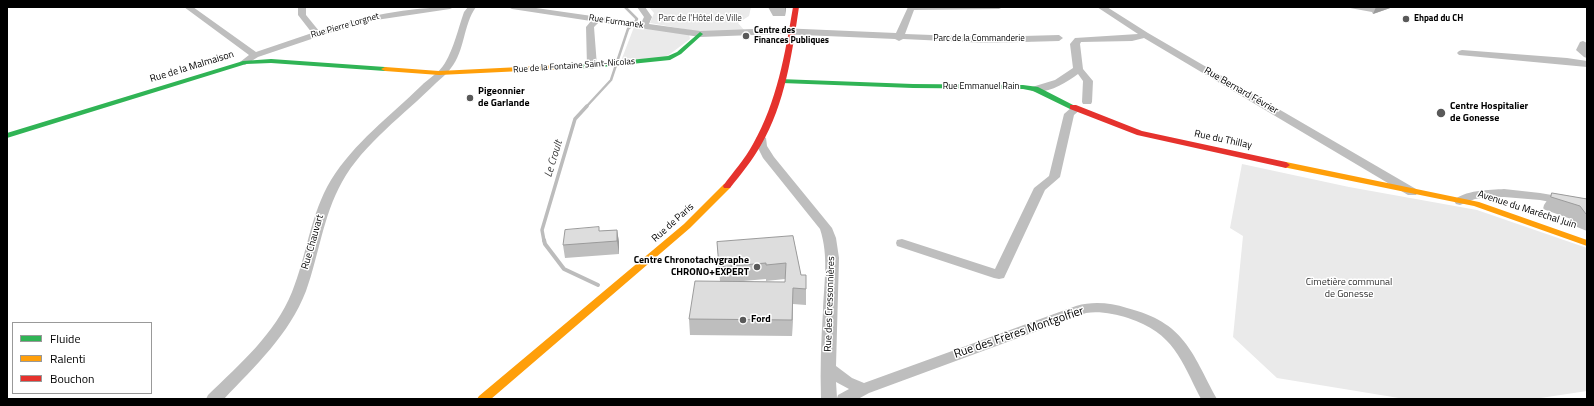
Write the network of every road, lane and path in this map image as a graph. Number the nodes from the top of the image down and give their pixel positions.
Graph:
1 (188, 7) edge
2 (302, 7) edge
3 (450, 7) edge
4 (472, 7) edge
5 (512, 7) edge
6 (585, 7) edge
7 (641, 7) edge
8 (796, 7) edge
9 (999, 7) edge
10 (1101, 7) edge
11 (584, 18) junction
12 (597, 19) junction
13 (644, 26) junction
14 (792, 32) junction
15 (317, 34) junction
16 (700, 34) junction
17 (1146, 35) junction
18 (899, 38) junction
19 (1059, 38) dead end
20 (1583, 44) dead end
21 (1462, 53) dead end
22 (255, 55) junction
23 (245, 62) junction
24 (1587, 62) edge
25 (592, 66) junction
26 (1078, 69) junction
27 (438, 73) junction
28 (781, 85) junction
29 (1035, 89) junction
30 (1087, 102) dead end
31 (1076, 109) junction
32 (7, 136) edge
33 (761, 138) junction
34 (769, 158) junction
35 (745, 163) junction
36 (1381, 173) junction
37 (1373, 184) junction
38 (1412, 192) junction
39 (1460, 201) junction
40 (1587, 205) edge
41 (1587, 242) edge
42 (902, 243) dead end
43 (827, 367) junction
44 (864, 389) junction
45 (214, 399) edge
46 (483, 399) edge
47 (828, 399) edge
48 (844, 399) edge
49 (1209, 399) edge

1 - 22 street
2 - 15 street
3 - 15 street, Rue Pierre Lorgnet
4 - 27 street, Rue Chauvart
5 - 11 street, Rue Furmanek
6 - 11 street
7 - 13 street
8 - 14 street, Rue de Paris
9 - 18 street
10 - 17 street, Rue Bernard Février
11 - 12 street, Rue Furmanek
12 - 13 street, Rue Furmanek
12 - 25 street
13 - 16 street, Rue Furmanek
14 - 16 street, Rue Furmanek
14 - 18 street, Parc de la Commanderie
14 - 28 street, Rue de Paris
15 - 22 street, Rue Pierre Lorgnet
16 - 25 street, Rue de la Fontaine Saint-Nicolas
17 - 26 street
17 - 36 street, Rue Bernard Février
18 - 19 street, Parc de la Commanderie
20 - 24 street
21 - 24 street
22 - 23 street, Rue Pierre Lorgnet
23 - 27 street, Rue de la Malmaison
23 - 32 street, Rue de la Malmaison
25 - 27 street, Rue de la Fontaine Saint-Nicolas
26 - 29 street, Rue Emmanuel Rain
26 - 30 street
27 - 45 street, Rue Chauvart
28 - 29 street, Rue Emmanuel Rain
28 - 33 street, Rue de Paris
29 - 31 street, Rue du Thillay
31 - 37 street, Rue du Thillay
31 - 42 street
33 - 34 street, Rue des Cressonnières
33 - 35 street, Rue de Paris
34 - 35 street
34 - 43 street, Rue des Cressonnières
35 - 46 street, Rue de Paris
36 - 37 street
36 - 38 street, Rue Bernard Février
37 - 38 street, Rue du Thillay
38 - 39 street, Avenue du Maréchal Juin
39 - 40 street
39 - 41 street, Avenue du Maréchal Juin
43 - 44 street
43 - 47 street, Rue des Cressonnières
44 - 48 street, Rue des Frères Montgolfier
44 - 49 street, Rue des Frères Montgolfier

